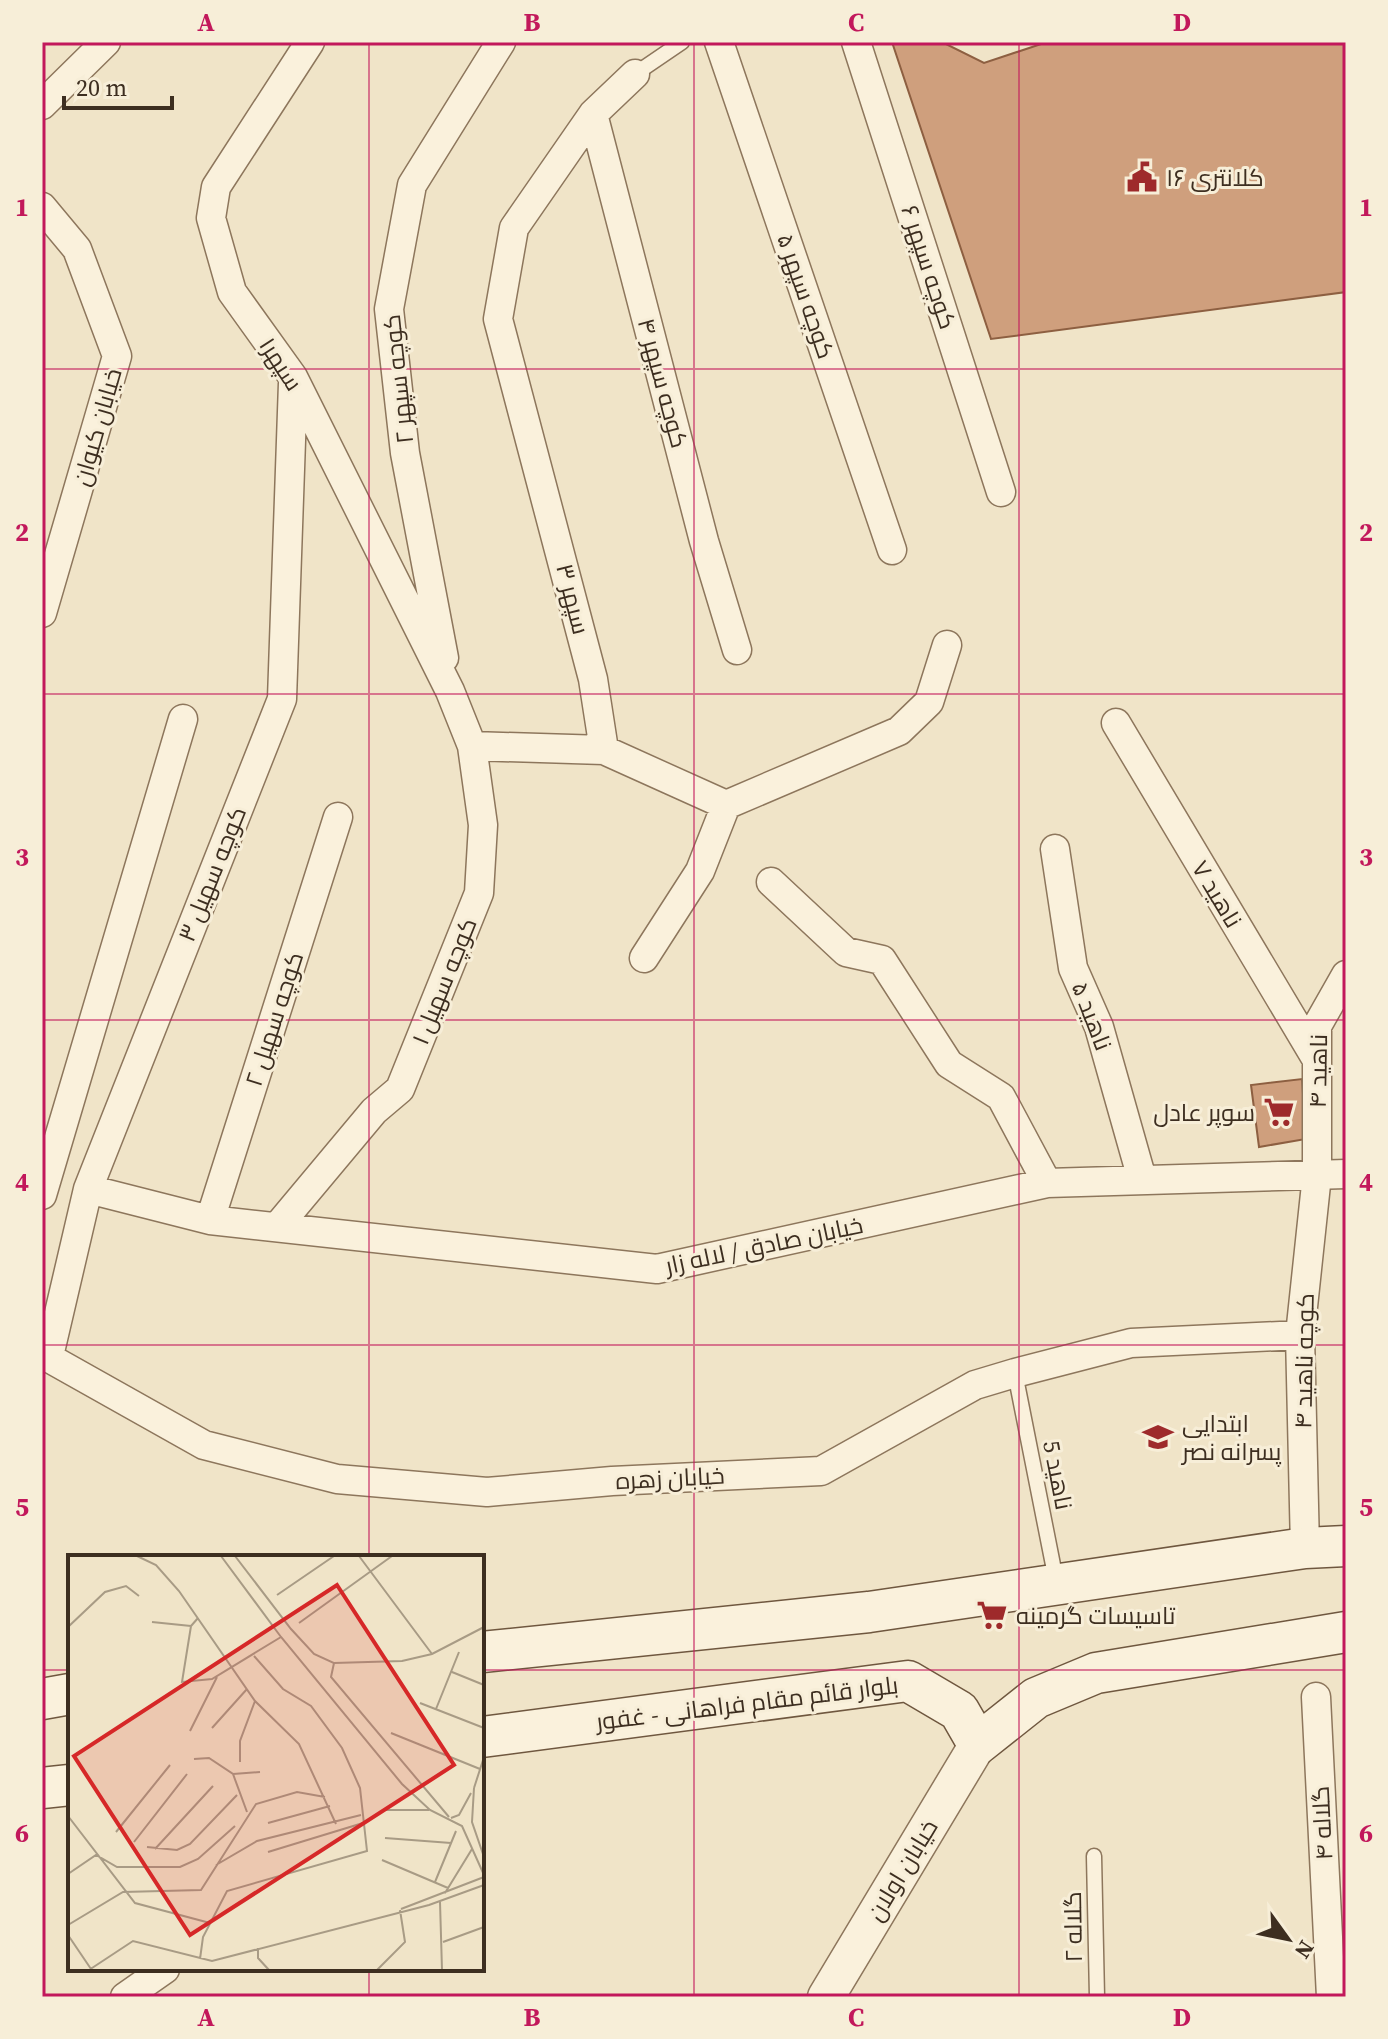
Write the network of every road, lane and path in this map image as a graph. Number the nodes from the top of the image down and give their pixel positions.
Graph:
1 (106, 42) edge
2 (310, 42) edge
3 (501, 42) edge
4 (682, 42) edge
5 (719, 42) edge
6 (856, 42) edge
7 (635, 74) joint
8 (42, 105) edge
9 (593, 114) junction
10 (42, 207) edge
11 (293, 377) junction
12 (1001, 492) dead end
13 (892, 550) dead end
14 (42, 613) edge
15 (947, 645) dead end
16 (737, 650) dead end
17 (450, 691) junction
18 (183, 719) dead end
19 (1116, 723) dead end
20 (472, 746) junction
21 (604, 750) junction
22 (726, 805) junction
23 (338, 817) dead end
24 (1055, 849) dead end
25 (771, 882) dead end
26 (644, 958) dead end
27 (1346, 975) edge
28 (1319, 1064) junction
29 (1346, 1174) edge
30 (1317, 1175) junction
31 (1142, 1179) junction
32 (1047, 1183) junction
33 (88, 1189) junction
34 (42, 1195) edge
35 (210, 1220) junction
36 (277, 1227) junction
37 (1300, 1335) junction
38 (45, 1355) edge
39 (1015, 1373) junction
40 (1346, 1546) edge
41 (1305, 1548) junction
42 (1057, 1584) junction
43 (1346, 1632) edge
44 (484, 1652) edge
45 (68, 1694) edge
46 (1316, 1697) dead end
47 (42, 1699) edge
48 (484, 1737) edge
49 (978, 1744) junction
50 (68, 1785) edge
51 (42, 1788) edge
52 (1094, 1856) dead end
53 (162, 1971) edge
54 (125, 1997) edge
55 (826, 1997) edge
56 (1097, 1997) edge
57 (1331, 1997) edge

1 - 8 street
2 - 11 street, سپهر۱
3 - 17 street, کوچه سپهر ۲
4 - 7 lane
5 - 13 street, کوچه سپهر ۵
6 - 12 street, کوچه سپهر ۶
7 - 9 street, سپهر ۳
9 - 16 street, کوچه سپهر ۴
9 - 21 street, سپهر ۳
10 - 14 street, خیابان کیوان
11 - 17 street, سپهر۱
11 - 33 street, کوچه سهیل ۳
15 - 22 street
17 - 20 street, کوچه سهیل ۱
18 - 34 street
19 - 28 street, ناهید ۷
20 - 21 street
20 - 36 street, کوچه سهیل ۱
21 - 22 street
22 - 26 street
23 - 35 street, کوچه سهیل ۲
24 - 31 street, ناهید ۵
25 - 32 street
27 - 28 street, ناهید ۴
28 - 30 street, ناهید ۴
29 - 30 street, خیابان صادق / لاله زار
30 - 31 street, خیابان صادق / لاله زار
30 - 37 street, کوچه ناهید ۴
31 - 32 street, خیابان صادق / لاله زار
32 - 36 street, خیابان صادق / لاله زار
33 - 35 street, خیابان صادق / لاله زار
33 - 38 street, کوچه سهیل ۳
35 - 36 street, خیابان صادق / لاله زار
37 - 39 street, خیابان زهره
37 - 41 street, کوچه ناهید ۴
38 - 39 street, خیابان زهره
39 - 42 lane, ناهید 5
40 - 41 main road
41 - 42 main road
42 - 44 main road
43 - 49 main road
45 - 47 main road
46 - 57 street, گلاله ۴
48 - 49 main road, بلوار قائم مقام فراهانی - غفور
49 - 55 street, خیابان اولان
50 - 51 main road
52 - 56 lane, گلاله ۲
53 - 54 street

